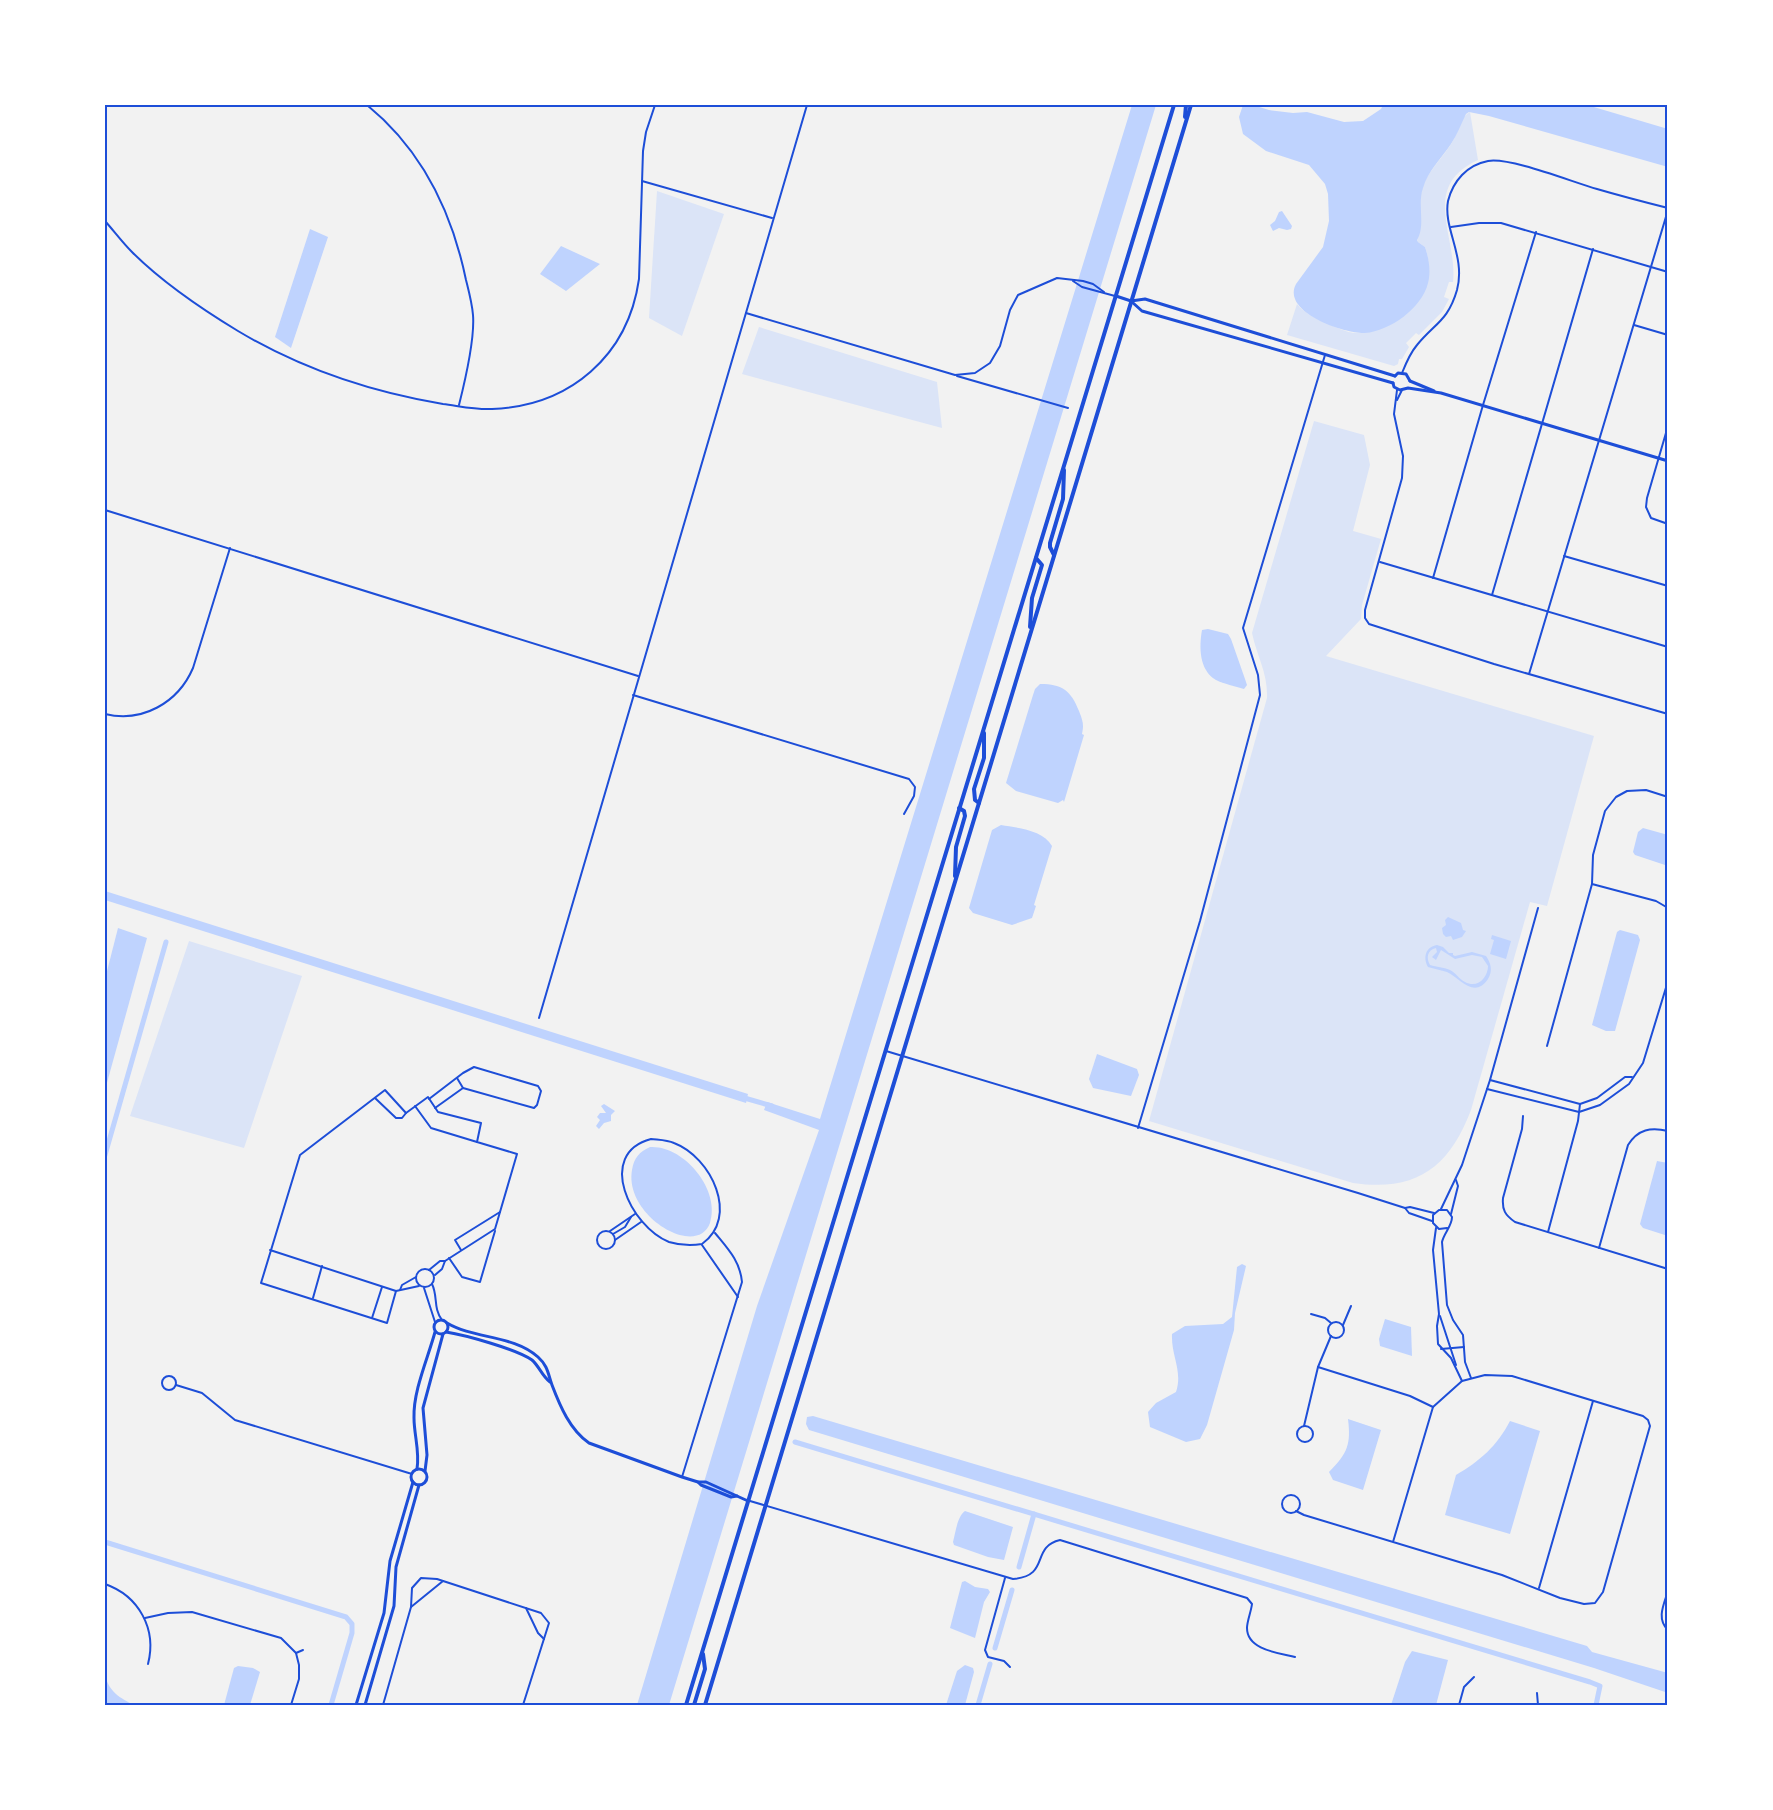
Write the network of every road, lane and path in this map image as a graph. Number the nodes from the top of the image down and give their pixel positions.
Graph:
1 (366, 105) edge
2 (655, 105) edge
3 (807, 105) edge
4 (1174, 105) edge
5 (1186, 105) edge
6 (1191, 105) edge
7 (1185, 124) junction
8 (642, 181) junction
9 (1668, 209) edge
10 (773, 219) junction
11 (105, 221) edge
12 (1451, 227) junction
13 (1536, 232) junction
14 (1593, 249) junction
15 (1651, 267) junction
16 (1668, 272) edge
17 (1073, 281) junction
18 (1104, 291) junction
19 (1116, 296) junction
20 (1131, 301) junction
21 (746, 313) junction
22 (1634, 325) junction
23 (1668, 335) edge
24 (1325, 354) junction
25 (1323, 362) junction
26 (1404, 373) junction
27 (955, 375) junction
28 (1395, 376) junction
29 (1410, 381) junction
30 (1392, 383) junction
31 (1408, 388) junction
32 (1400, 390) junction
33 (1441, 393) junction
34 (1483, 405) junction
35 (459, 406) junction
36 (1068, 408) dead end
37 (1541, 423) junction
38 (1668, 426) edge
39 (1600, 441) junction
40 (1659, 458) junction
41 (1668, 461) edge
42 (1065, 463) junction
43 (105, 510) edge
44 (1668, 525) edge
45 (230, 548) junction
46 (1054, 556) junction
47 (1564, 556) junction
48 (1036, 558) junction
49 (1379, 562) junction
50 (1432, 578) junction
51 (1668, 586) edge
52 (1492, 595) junction
53 (1547, 611) junction
54 (1030, 634) junction
55 (1668, 646) edge
56 (1529, 674) junction
57 (638, 676) junction
58 (633, 695) junction
59 (105, 714) edge
60 (1668, 714) edge
61 (984, 726) junction
62 (1668, 797) edge
63 (979, 803) junction
64 (959, 808) junction
65 (904, 814) dead end
66 (955, 883) junction
67 (1592, 884) junction
68 (1538, 908) dead end
69 (1668, 908) edge
70 (1668, 981) edge
71 (539, 1018) dead end
72 (1547, 1046) dead end
73 (885, 1051) junction
74 (902, 1056) junction
75 (457, 1077) junction
76 (1632, 1077) junction
77 (1490, 1080) junction
78 (463, 1088) junction
79 (1487, 1089) junction
80 (1543, 1094) junction
81 (1603, 1094) junction
82 (375, 1098) junction
83 (1560, 1098) junction
84 (429, 1099) junction
85 (1607, 1100) junction
86 (1541, 1103) junction
87 (1580, 1104) junction
88 (415, 1106) junction
89 (1557, 1107) junction
90 (435, 1108) junction
91 (1579, 1112) junction
92 (406, 1113) junction
93 (1523, 1116) dead end
94 (1138, 1128) junction
95 (1668, 1131) edge
96 (477, 1142) junction
97 (1456, 1179) junction
98 (1405, 1208) junction
99 (1441, 1209) junction
100 (501, 1212) junction
101 (1434, 1213) junction
102 (636, 1214) junction
103 (1451, 1214) junction
104 (1432, 1221) junction
105 (641, 1222) junction
106 (1436, 1227) junction
107 (1447, 1228) junction
108 (495, 1229) junction
109 (612, 1233) junction
110 (714, 1233) junction
111 (1547, 1233) junction
112 (615, 1240) junction
113 (702, 1244) junction
114 (1599, 1248) junction
115 (270, 1250) junction
116 (461, 1250) junction
117 (449, 1258) junction
118 (445, 1261) junction
119 (322, 1266) junction
120 (1668, 1269) edge
121 (429, 1270) junction
122 (434, 1275) junction
123 (416, 1277) junction
124 (432, 1284) junction
125 (420, 1286) junction
126 (382, 1287) junction
127 (424, 1288) junction
128 (398, 1291) junction
129 (738, 1297) junction
130 (312, 1299) junction
131 (1352, 1306) dead end
132 (1311, 1314) dead end
133 (1439, 1314) junction
134 (372, 1318) junction
135 (442, 1320) junction
136 (435, 1322) junction
137 (447, 1323) junction
138 (1331, 1323) junction
139 (1342, 1325) junction
140 (435, 1332) junction
141 (444, 1333) junction
142 (1331, 1336) junction
143 (1464, 1347) junction
144 (1450, 1348) junction
145 (1441, 1349) junction
146 (1318, 1367) junction
147 (1456, 1367) junction
148 (1471, 1378) junction
149 (1462, 1381) junction
150 (551, 1383) junction
151 (176, 1385) junction
152 (1593, 1401) junction
153 (1433, 1407) junction
154 (1305, 1426) junction
155 (417, 1469) junction
156 (425, 1470) junction
157 (412, 1474) junction
158 (681, 1477) junction
159 (413, 1482) junction
160 (420, 1485) junction
161 (748, 1501) junction
162 (766, 1506) junction
163 (1296, 1511) junction
164 (1393, 1542) junction
165 (1005, 1578) junction
166 (443, 1581) junction
167 (105, 1584) edge
168 (1539, 1588) junction
169 (1668, 1591) edge
170 (411, 1607) junction
171 (526, 1608) junction
172 (145, 1618) junction
173 (1668, 1630) edge
174 (544, 1640) junction
175 (303, 1650) dead end
176 (703, 1650) junction
177 (296, 1653) junction
178 (1295, 1657) dead end
179 (148, 1665) dead end
180 (1010, 1666) dead end
181 (1474, 1677) dead end
182 (1537, 1693) dead end
183 (291, 1705) edge
184 (356, 1705) edge
185 (365, 1705) edge
186 (383, 1705) edge
187 (524, 1705) edge
188 (686, 1705) edge
189 (694, 1705) edge
190 (705, 1705) edge
191 (1459, 1705) edge
192 (1538, 1705) edge

1 - 35 street
2 - 8 street
3 - 10 street
4 - 19 highway
5 - 7 highway
6 - 7 highway
7 - 20 highway
8 - 10 street
8 - 35 street
9 - 12 street
9 - 15 street
10 - 21 street
11 - 35 street
12 - 13 street
12 - 26 street
13 - 14 street
13 - 34 street
14 - 15 street
14 - 37 street
15 - 16 street
15 - 22 street
17 - 18 street
17 - 18 street
17 - 27 street
18 - 19 street
19 - 20 street
19 - 42 highway
20 - 24 street
20 - 25 street
20 - 46 highway
21 - 27 street
21 - 57 street
22 - 23 street
22 - 39 street
24 - 25 street
24 - 28 street
25 - 30 street
25 - 94 street
26 - 28 street
26 - 29 street
27 - 36 street
28 - 30 street
29 - 31 street
29 - 33 street
30 - 32 street
31 - 32 street
31 - 33 street
32 - 49 street
33 - 34 street
34 - 37 street
34 - 50 street
37 - 39 street
37 - 52 street
38 - 40 street
39 - 40 street
39 - 47 street
40 - 41 street
40 - 44 street
42 - 46 highway
42 - 48 highway
43 - 45 street
45 - 57 street
45 - 59 street
46 - 54 highway
47 - 51 street
47 - 53 street
48 - 54 highway
48 - 61 highway
49 - 50 street
49 - 56 street
50 - 52 street
52 - 53 street
53 - 55 street
53 - 56 street
54 - 63 highway
56 - 60 street
57 - 58 street
58 - 65 street
58 - 71 street
61 - 63 highway
61 - 64 highway
62 - 67 street
63 - 66 highway
64 - 66 highway
64 - 73 highway
66 - 74 highway
67 - 69 street
67 - 72 street
68 - 77 street
70 - 76 street
73 - 74 street
73 - 161 highway
74 - 94 street
74 - 162 highway
75 - 78 street
75 - 78 street
75 - 84 street
76 - 81 street
76 - 85 street
77 - 79 street
77 - 80 street
78 - 90 street
79 - 86 street
79 - 97 street
80 - 83 street
80 - 86 street
81 - 85 street
81 - 87 street
82 - 92 street
82 - 92 street
82 - 115 street
83 - 87 street
83 - 89 street
84 - 88 street
84 - 90 street
85 - 91 street
86 - 89 street
87 - 91 street
88 - 92 street
88 - 96 street
89 - 91 street
90 - 96 street
91 - 111 street
93 - 111 street
94 - 98 street
95 - 114 street
96 - 100 street
97 - 99 street
97 - 103 street
98 - 101 street
98 - 104 street
99 - 101 street
99 - 103 street
100 - 108 street
100 - 116 street
101 - 104 street
102 - 105 street
102 - 109 street
102 - 110 street
103 - 107 street
104 - 106 street
105 - 112 street
105 - 113 street
106 - 107 street
106 - 133 street
107 - 143 street
108 - 116 street
108 - 117 street
109 - 112 street
109 - 112 street
110 - 113 street
110 - 129 street
111 - 114 street
113 - 129 street
114 - 120 street
115 - 119 street
115 - 130 street
116 - 117 street
117 - 118 street
118 - 121 street
118 - 122 street
119 - 126 street
119 - 130 street
121 - 122 street
121 - 123 street
122 - 124 street
123 - 125 street
123 - 128 street
124 - 127 street
124 - 135 street
125 - 127 street
125 - 128 street
126 - 128 street
126 - 134 street
127 - 136 street
128 - 134 street
129 - 158 street
130 - 134 street
131 - 139 street
132 - 138 street
133 - 144 street
133 - 145 street
135 - 136 street
135 - 137 street
136 - 140 street
137 - 141 street
137 - 150 street
138 - 139 street
138 - 142 street
139 - 142 street
140 - 141 street
140 - 155 street
141 - 150 street
141 - 156 street
142 - 146 street
143 - 144 street
143 - 148 street
144 - 145 street
144 - 147 street
145 - 147 street
146 - 153 street
146 - 154 street
147 - 149 street
148 - 149 street
148 - 152 street
149 - 153 street
150 - 158 street
151 - 151 street
151 - 157 street
152 - 168 street
152 - 168 street
153 - 164 street
154 - 154 street
155 - 156 street
155 - 157 street
156 - 160 street
157 - 159 street
158 - 161 street
159 - 160 street
159 - 184 street
160 - 185 street
161 - 162 street
161 - 176 highway
162 - 165 street
162 - 190 highway
163 - 163 street
163 - 164 street
164 - 168 street
165 - 178 street
165 - 180 street
166 - 170 street
166 - 170 street
166 - 171 street
167 - 172 street
169 - 173 street
170 - 186 street
171 - 174 street
171 - 174 street
172 - 177 street
172 - 179 street
174 - 187 street
175 - 177 street
176 - 188 highway
176 - 189 highway
177 - 183 street
181 - 191 street
182 - 192 street

